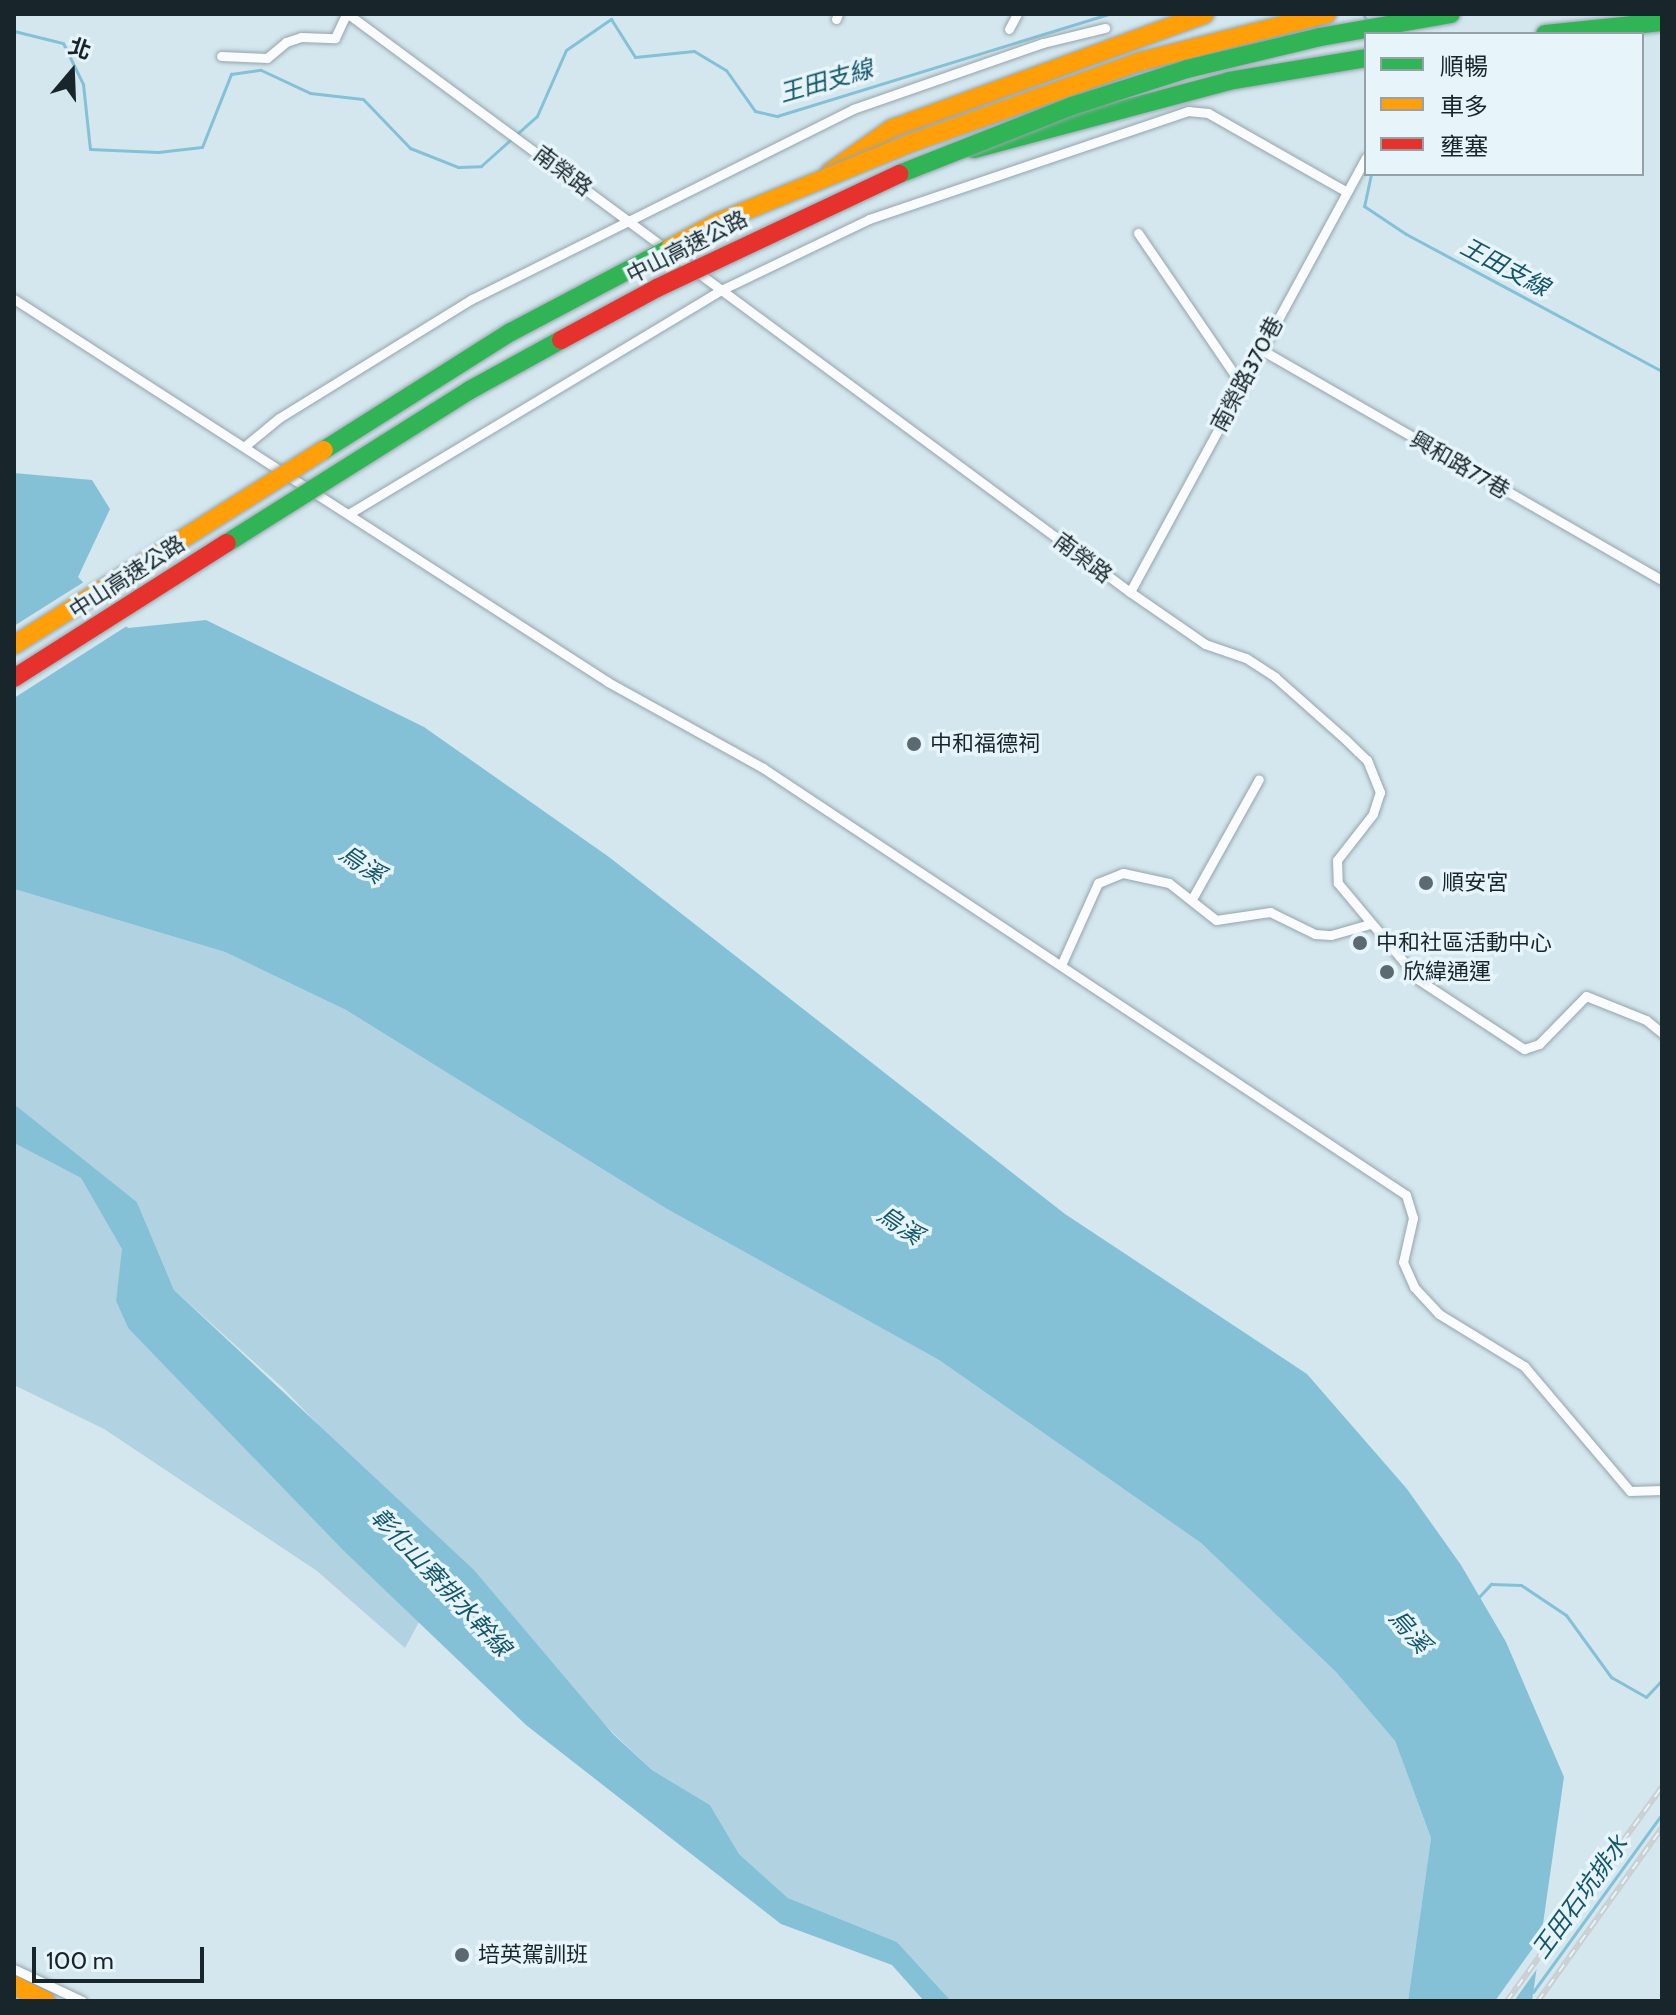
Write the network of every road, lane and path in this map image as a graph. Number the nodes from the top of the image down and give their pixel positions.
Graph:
1 (347, 14) edge
2 (1017, 14) edge
3 (1205, 14) edge
4 (1327, 14) edge
5 (1451, 14) edge
6 (1662, 22) edge
7 (1105, 28) dead end
8 (1009, 29) dead end
9 (1564, 32) edge
10 (221, 56) dead end
11 (1364, 58) edge
12 (955, 151) junction
13 (1364, 162) edge
14 (824, 176) junction
15 (1347, 192) junction
16 (630, 222) junction
17 (1138, 233) dead end
18 (721, 290) junction
19 (14, 299) edge
20 (1260, 349) junction
21 (1241, 384) junction
22 (245, 446) junction
23 (350, 513) junction
24 (1662, 580) edge
25 (1130, 592) junction
26 (14, 645) edge
27 (14, 678) edge
28 (1259, 779) dead end
29 (1192, 899) junction
30 (1370, 924) junction
31 (1062, 963) junction
32 (1662, 1033) edge
33 (1662, 1490) edge
34 (14, 1969) edge
35 (14, 1985) edge
36 (46, 2001) edge
37 (82, 2001) edge

1 - 10 street
1 - 16 street, 南榮路
2 - 8 street
3 - 14 highway, 中山高速公路
4 - 14 highway, 中山高速公路, bridge
5 - 12 highway, 中山高速公路, bridge
6 - 9 highway
7 - 16 street
11 - 12 highway, bridge
12 - 27 highway, 中山高速公路, bridge
13 - 15 street, 南榮路370巷
14 - 26 highway, 中山高速公路, bridge
15 - 18 street
15 - 20 street, 南榮路370巷
16 - 18 street, 南榮路
16 - 22 street
17 - 21 street
18 - 23 street
18 - 25 street, 南榮路
19 - 22 street
20 - 21 street, 南榮路370巷
20 - 24 street, 興和路77巷
21 - 25 street, 南榮路370巷
22 - 23 street
23 - 31 street
25 - 30 street, 南榮路
28 - 29 street
29 - 30 street
29 - 31 street
30 - 32 street, 南榮路
31 - 33 street
34 - 37 street
35 - 36 highway

